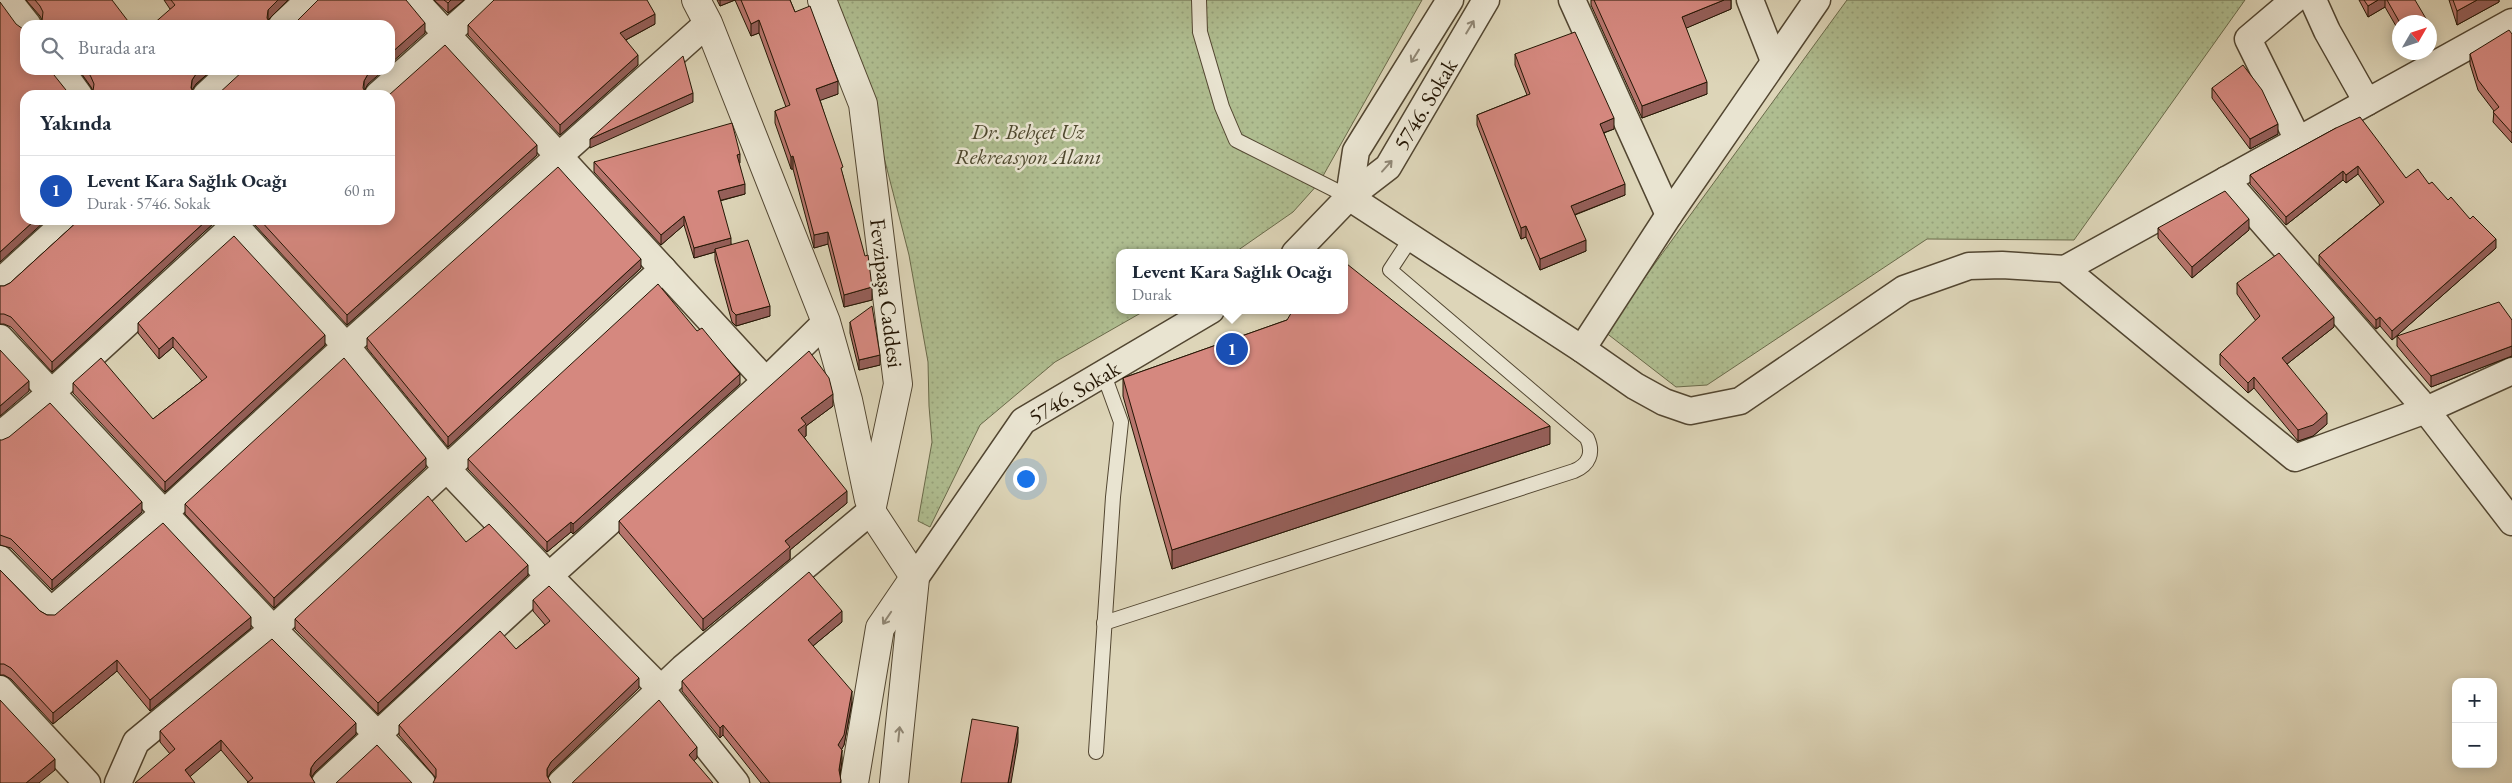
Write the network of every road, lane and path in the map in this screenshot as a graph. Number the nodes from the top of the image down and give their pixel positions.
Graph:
1 (309, 0) edge
2 (414, 0) edge
3 (485, 0) edge
4 (822, 0) edge
5 (1199, 0) edge
6 (1450, 0) edge
7 (1486, 0) edge
8 (1572, 0) edge
9 (1750, 0) edge
10 (1817, 0) edge
11 (2294, 0) edge
12 (2313, 0) edge
13 (2510, 0) edge
14 (2512, 6) edge
15 (702, 11) edge
16 (287, 20) edge
17 (2512, 22) edge
18 (445, 35) junction
19 (1774, 61) junction
20 (65, 75) edge
21 (228, 75) edge
22 (75, 90) edge
23 (211, 90) edge
24 (384, 90) edge
25 (2367, 102) junction
26 (2298, 140) junction
27 (558, 158) junction
28 (2226, 180) junction
29 (1349, 197) junction
30 (1668, 215) junction
31 (63, 225) edge
32 (232, 225) edge
33 (238, 225) edge
34 (1411, 238) junction
35 (1299, 249) edge
36 (2065, 269) junction
37 (663, 270) junction
38 (0, 282) edge
39 (1204, 314) edge
40 (826, 322) junction
41 (0, 338) edge
42 (346, 346) junction
43 (1582, 349) junction
44 (2512, 371) edge
45 (1104, 375) junction
46 (766, 381) junction
47 (52, 392) junction
48 (2426, 410) junction
49 (0, 435) edge
50 (446, 468) junction
51 (871, 511) junction
52 (164, 513) junction
53 (2512, 522) edge
54 (0, 559) edge
55 (549, 576) junction
56 (915, 578) junction
57 (1104, 623) junction
58 (273, 629) junction
59 (661, 688) junction
60 (0, 690) edge
61 (378, 735) junction
62 (1096, 752) dead end
63 (87, 783) edge
64 (118, 783) edge
65 (325, 783) edge
66 (422, 783) edge
67 (561, 783) edge
68 (736, 783) edge
69 (854, 783) edge
70 (894, 783) edge

1 - 16 street
2 - 18 street
3 - 18 street
4 - 51 street, Fevzipaşa Caddesi
5 - 29 lane
6 -> 29 street, 5746. Sokak
29 -> 7 street, 5746. Sokak
8 - 30 street
9 - 19 street
10 - 19 street
11 - 26 street
12 - 25 street
13 - 14 street
15 - 27 street
15 - 40 street
17 - 25 street
18 - 24 street
18 - 27 street
19 - 30 street
20 - 22 street
21 - 23 street
25 - 26 street
26 - 28 street
27 - 37 street
27 - 42 street
28 - 36 street
28 - 48 street
29 - 34 street
29 - 35 street, 5746. Sokak
30 - 43 street
31 - 38 street
32 - 47 street
33 - 42 street
34 - 43 street
34 - 57 lane
36 - 43 street
36 - 48 street
37 - 46 street
37 - 50 street
39 - 45 street, 5746. Sokak
40 - 46 street
40 - 51 street
41 - 47 street
42 - 50 street
42 - 52 street
44 - 48 street
45 - 56 street, 5746. Sokak
45 - 57 lane
46 - 55 street
47 - 49 street
47 - 52 street
48 - 53 street
50 - 55 street
50 - 58 street
51 - 56 street
51 - 59 street
52 - 54 street
52 - 58 street
55 - 59 street
55 - 61 street
56 -> 69 street
70 -> 56 street
57 - 62 lane
58 - 61 street
58 - 64 street
59 - 67 street
59 - 68 street
60 - 63 street
61 - 65 street
61 - 66 street

